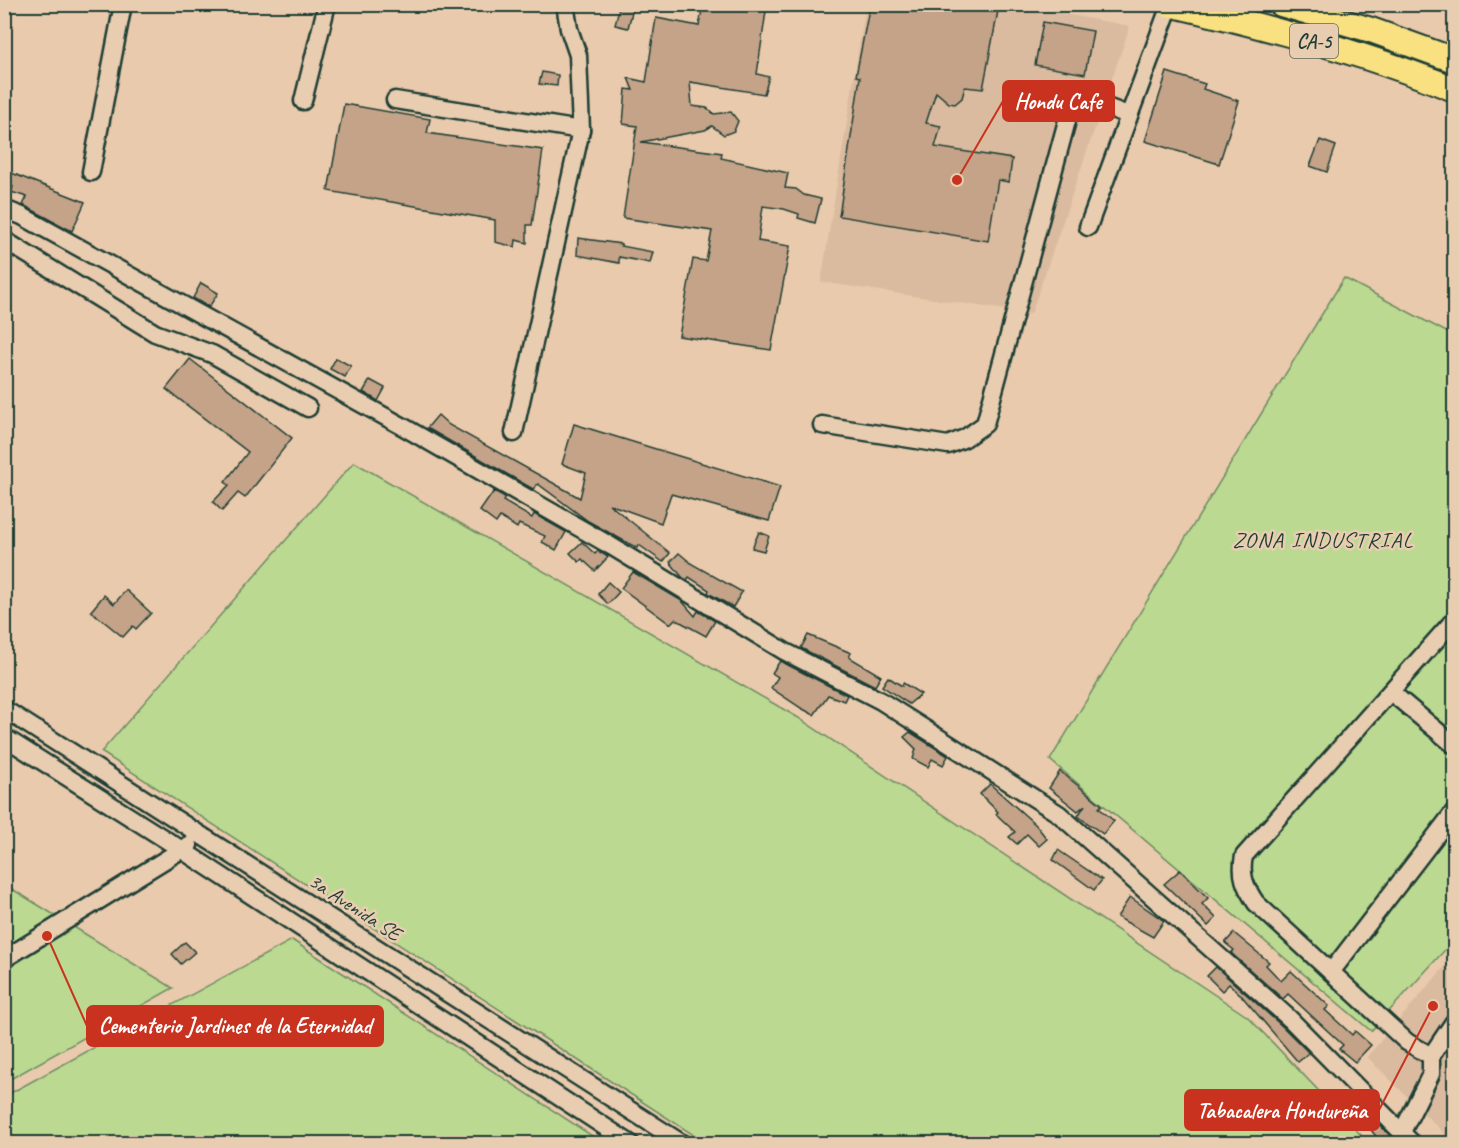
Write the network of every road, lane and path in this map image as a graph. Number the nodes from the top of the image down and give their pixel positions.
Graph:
1 (123, 4) edge
2 (327, 4) edge
3 (565, 4) edge
4 (1281, 4) edge
5 (1170, 5) edge
6 (1332, 11) edge
7 (1455, 60) edge
8 (1455, 89) edge
9 (395, 100) dead end
10 (303, 101) dead end
11 (1128, 115) junction
12 (581, 130) junction
13 (91, 172) dead end
14 (4, 209) edge
15 (1088, 227) dead end
16 (4, 240) edge
17 (308, 408) dead end
18 (822, 425) dead end
19 (514, 433) dead end
20 (1455, 620) edge
21 (1391, 693) junction
22 (4, 709) edge
23 (4, 737) edge
24 (1455, 745) edge
25 (1455, 812) edge
26 (202, 836) junction
27 (182, 850) junction
28 (4, 959) edge
29 (1331, 972) junction
30 (1455, 1022) edge
31 (1431, 1056) junction
32 (1408, 1138) edge
33 (631, 1143) edge
34 (682, 1143) edge

1 - 13 street
2 - 10 street
3 - 12 street
4 - 6 highway, CA-5
5 - 8 highway, CA-5
5 - 11 street
6 - 7 highway, CA-5
9 - 12 street
11 - 15 street
11 - 18 street
12 - 19 street
14 - 32 street
16 - 17 street
20 - 21 street
21 - 24 street
21 - 29 street
22 - 26 street, 3a Avenida SE
23 - 27 street
25 - 29 street
26 - 27 street
26 - 34 street, 3a Avenida SE
27 - 28 street
27 - 33 street
29 - 31 street
30 - 31 street
31 - 32 street

